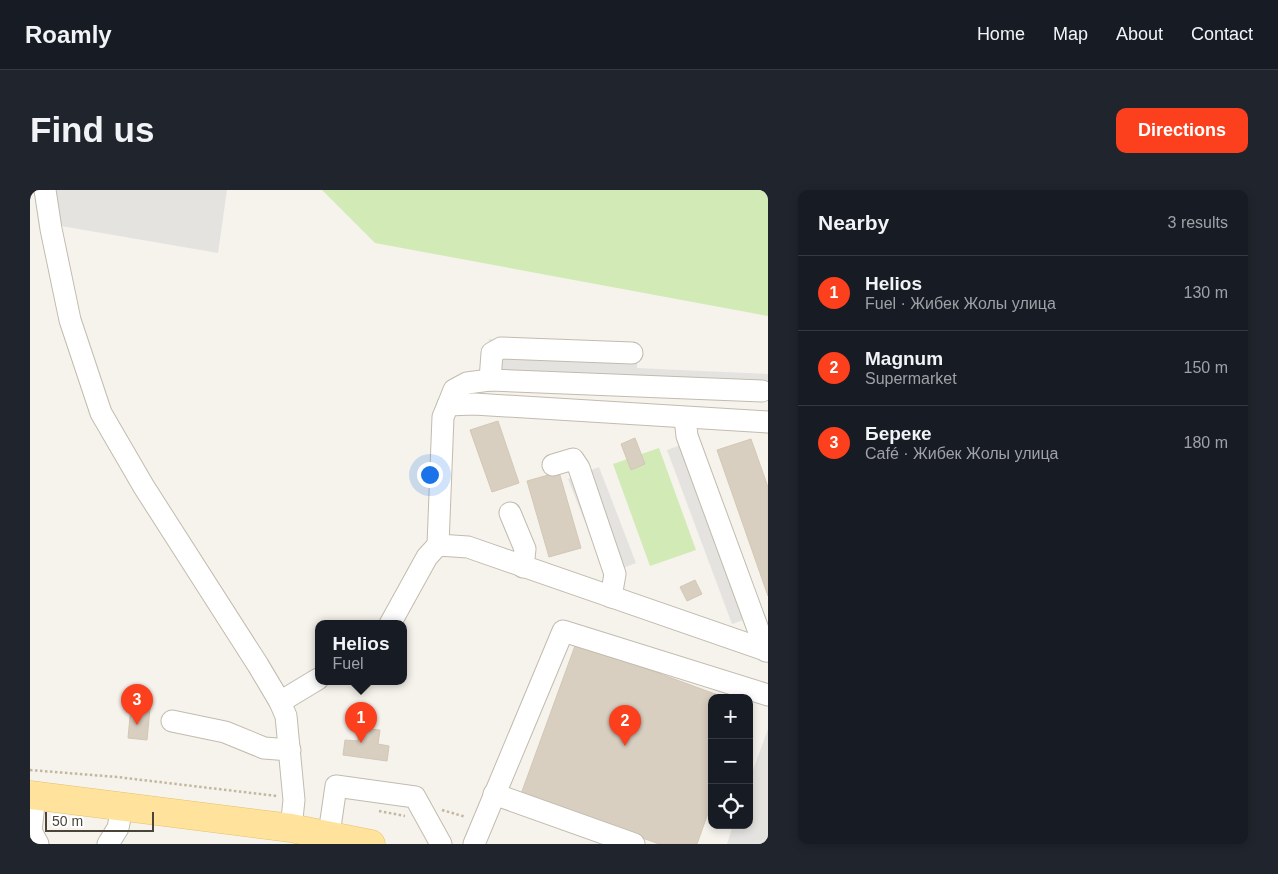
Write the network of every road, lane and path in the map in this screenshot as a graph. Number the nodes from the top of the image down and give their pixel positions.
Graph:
1 (45, 190) edge
2 (632, 353) dead end
3 (490, 380) junction
4 (762, 391) dead end
5 (448, 405) junction
6 (685, 418) junction
7 (768, 422) edge
8 (553, 465) dead end
9 (510, 513) dead end
10 (438, 546) junction
11 (524, 567) junction
12 (611, 597) junction
13 (392, 620) edge
14 (767, 651) edge
15 (315, 681) edge
16 (768, 695) edge
17 (280, 702) junction
18 (172, 721) dead end
19 (290, 750) junction
20 (494, 794) junction
21 (32, 796) edge
22 (122, 807) junction
23 (290, 828) junction
24 (329, 834) junction
25 (38, 844) edge
26 (108, 844) edge
27 (371, 844) edge
28 (441, 844) edge
29 (474, 844) edge
30 (634, 844) edge

1 - 17 street
2 - 3 street
3 - 4 street
3 - 5 street
5 - 6 street
5 - 10 street
6 - 7 street
6 - 14 street
8 - 12 street
9 - 11 street
10 - 11 street
10 - 13 street
11 - 12 street
12 - 14 street
15 - 17 street
16 - 20 street
17 - 19 street
18 - 19 street
19 - 23 street
20 - 29 street
20 - 30 street
21 - 22 main road
21 - 25 street
22 - 23 main road
22 - 26 street
23 - 24 main road
24 - 27 main road
24 - 28 street

